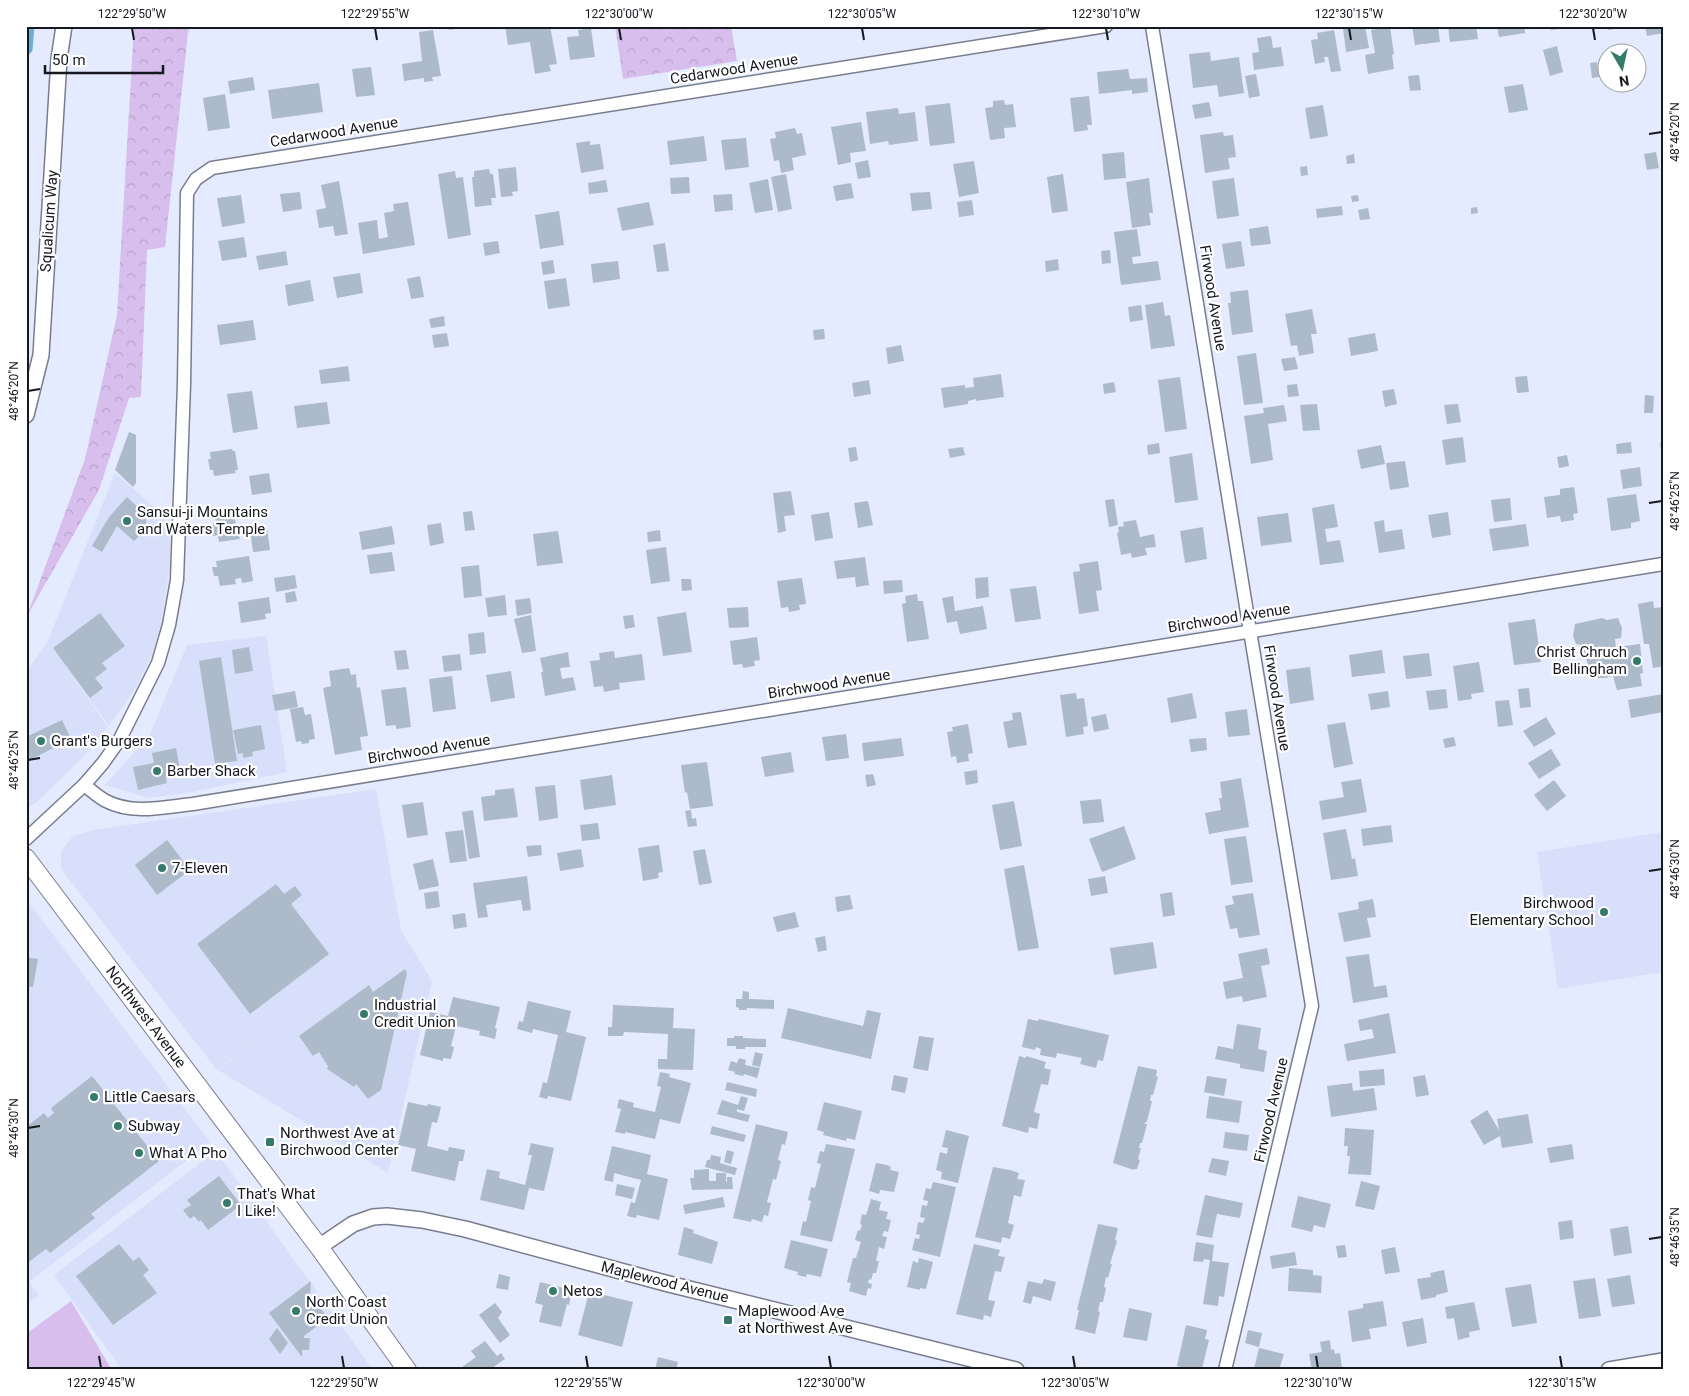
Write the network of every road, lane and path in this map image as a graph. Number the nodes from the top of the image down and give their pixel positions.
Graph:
1 (64, 26) edge
2 (1106, 26) edge
3 (1152, 26) edge
4 (26, 415) edge
5 (1663, 564) edge
6 (1250, 631) junction
7 (84, 785) junction
8 (26, 839) edge
9 (26, 858) edge
10 (319, 1247) junction
11 (1663, 1361) edge
12 (407, 1370) edge
13 (1016, 1370) edge
14 (1226, 1370) edge
15 (1609, 1370) edge

1 - 4 street, Squalicum Way
2 - 7 street, Cedarwood Avenue
3 - 6 street, Firwood Avenue
5 - 6 street, Birchwood Avenue
6 - 7 street, Birchwood Avenue
6 - 14 street, Firwood Avenue
7 - 8 street
9 - 10 main road, Northwest Avenue
10 - 12 main road, Northwest Avenue
10 - 13 street, Maplewood Avenue
11 - 15 street

